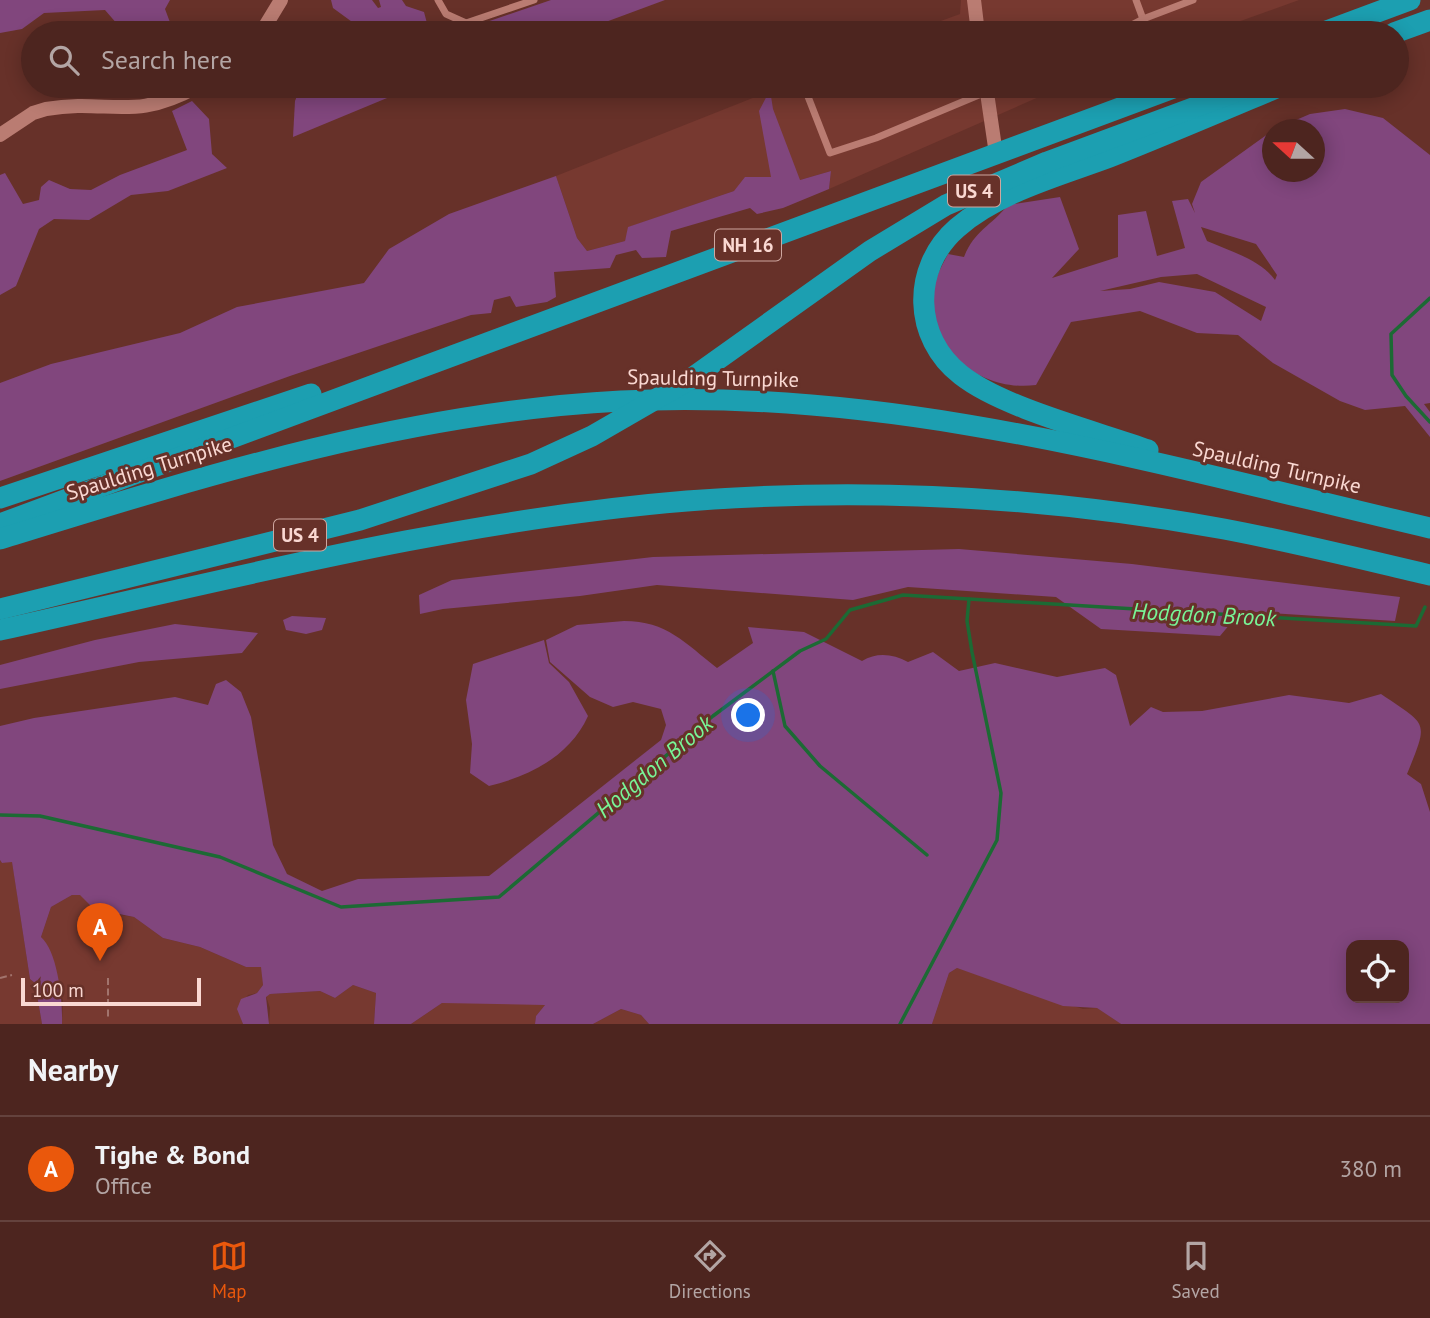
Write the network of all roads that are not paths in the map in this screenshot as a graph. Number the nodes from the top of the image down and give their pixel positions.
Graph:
1 (281, 0) edge
2 (438, 0) edge
3 (534, 0) edge
4 (974, 0) edge
5 (1136, 0) edge
6 (1193, 0) edge
7 (1410, 0) edge
8 (1143, 19) junction
9 (268, 21) edge
10 (462, 21) edge
11 (472, 21) edge
12 (977, 21) edge
13 (1139, 21) edge
14 (1353, 21) edge
15 (1430, 21) edge
16 (1409, 29) edge
17 (175, 98) edge
18 (809, 98) edge
19 (966, 98) edge
20 (987, 98) edge
21 (1146, 98) edge
22 (1220, 98) edge
23 (1252, 98) edge
24 (0, 135) edge
25 (996, 153) junction
26 (501, 338) junction
27 (1242, 484) junction
28 (0, 498) edge
29 (1356, 511) junction
30 (1430, 522) edge
31 (0, 524) edge
32 (1430, 528) edge
33 (0, 539) edge
34 (1430, 575) edge
35 (0, 609) edge
36 (0, 630) edge

1 - 9 street
2 - 10 lane
3 - 11 lane
4 - 12 street
5 - 8 lane
6 - 8 lane
7 - 14 highway
8 - 13 lane
15 - 16 highway
17 - 24 street
18 - 19 lane
20 - 25 street
21 - 25 highway, NH 16
22 - 35 highway, US 4
23 - 27 highway
25 - 26 highway, NH 16
26 - 28 highway
26 - 31 highway, NH 16
27 - 29 highway, Spaulding Turnpike
27 - 33 highway, Spaulding Turnpike
29 - 30 highway
29 - 32 highway, Spaulding Turnpike
34 - 36 highway

